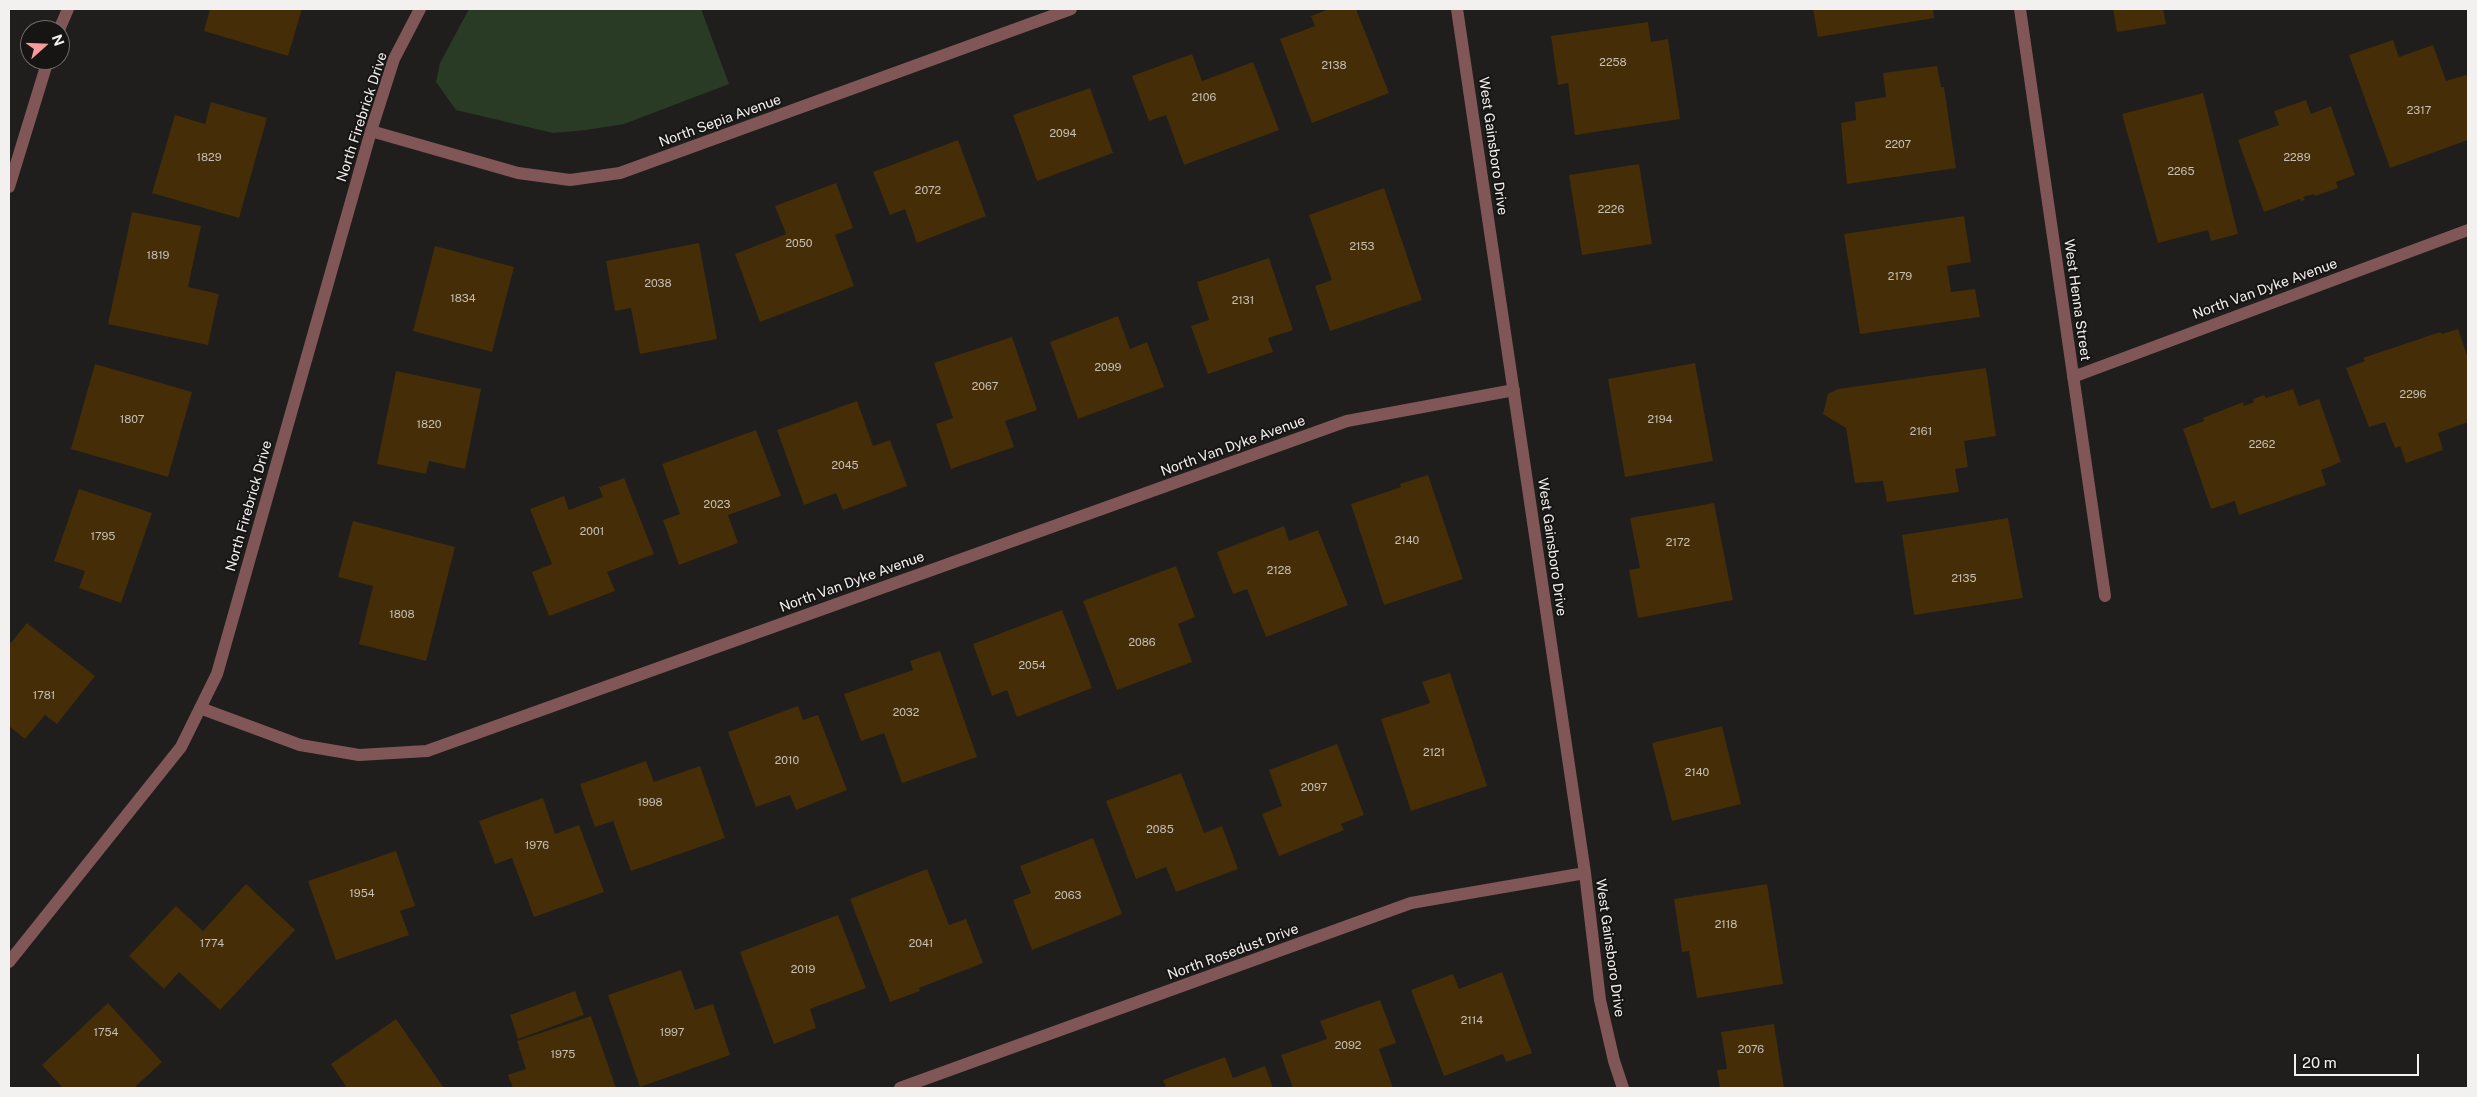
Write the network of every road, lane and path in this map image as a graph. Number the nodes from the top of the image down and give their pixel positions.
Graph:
1 (420, 9) edge
2 (1071, 9) edge
3 (1457, 9) edge
4 (2020, 9) edge
5 (45, 70) edge
6 (371, 131) junction
7 (9, 187) edge
8 (2468, 230) edge
9 (2073, 376) junction
10 (1514, 390) junction
11 (2105, 596) dead end
12 (200, 708) junction
13 (1585, 873) junction
14 (9, 962) edge
15 (900, 1088) edge
16 (1623, 1088) edge

1 - 6 street, North Firebrick Drive
2 - 6 street, North Sepia Avenue
3 - 10 street, West Gainsboro Drive
4 - 9 street, West Henna Street
5 - 7 street
6 - 12 street, North Firebrick Drive
8 - 9 street, North Van Dyke Avenue
9 - 11 street, West Henna Street
10 - 12 street, North Van Dyke Avenue
10 - 13 street, West Gainsboro Drive
12 - 14 street, North Firebrick Drive
13 - 15 street, North Rosedust Drive
13 - 16 street, West Gainsboro Drive

